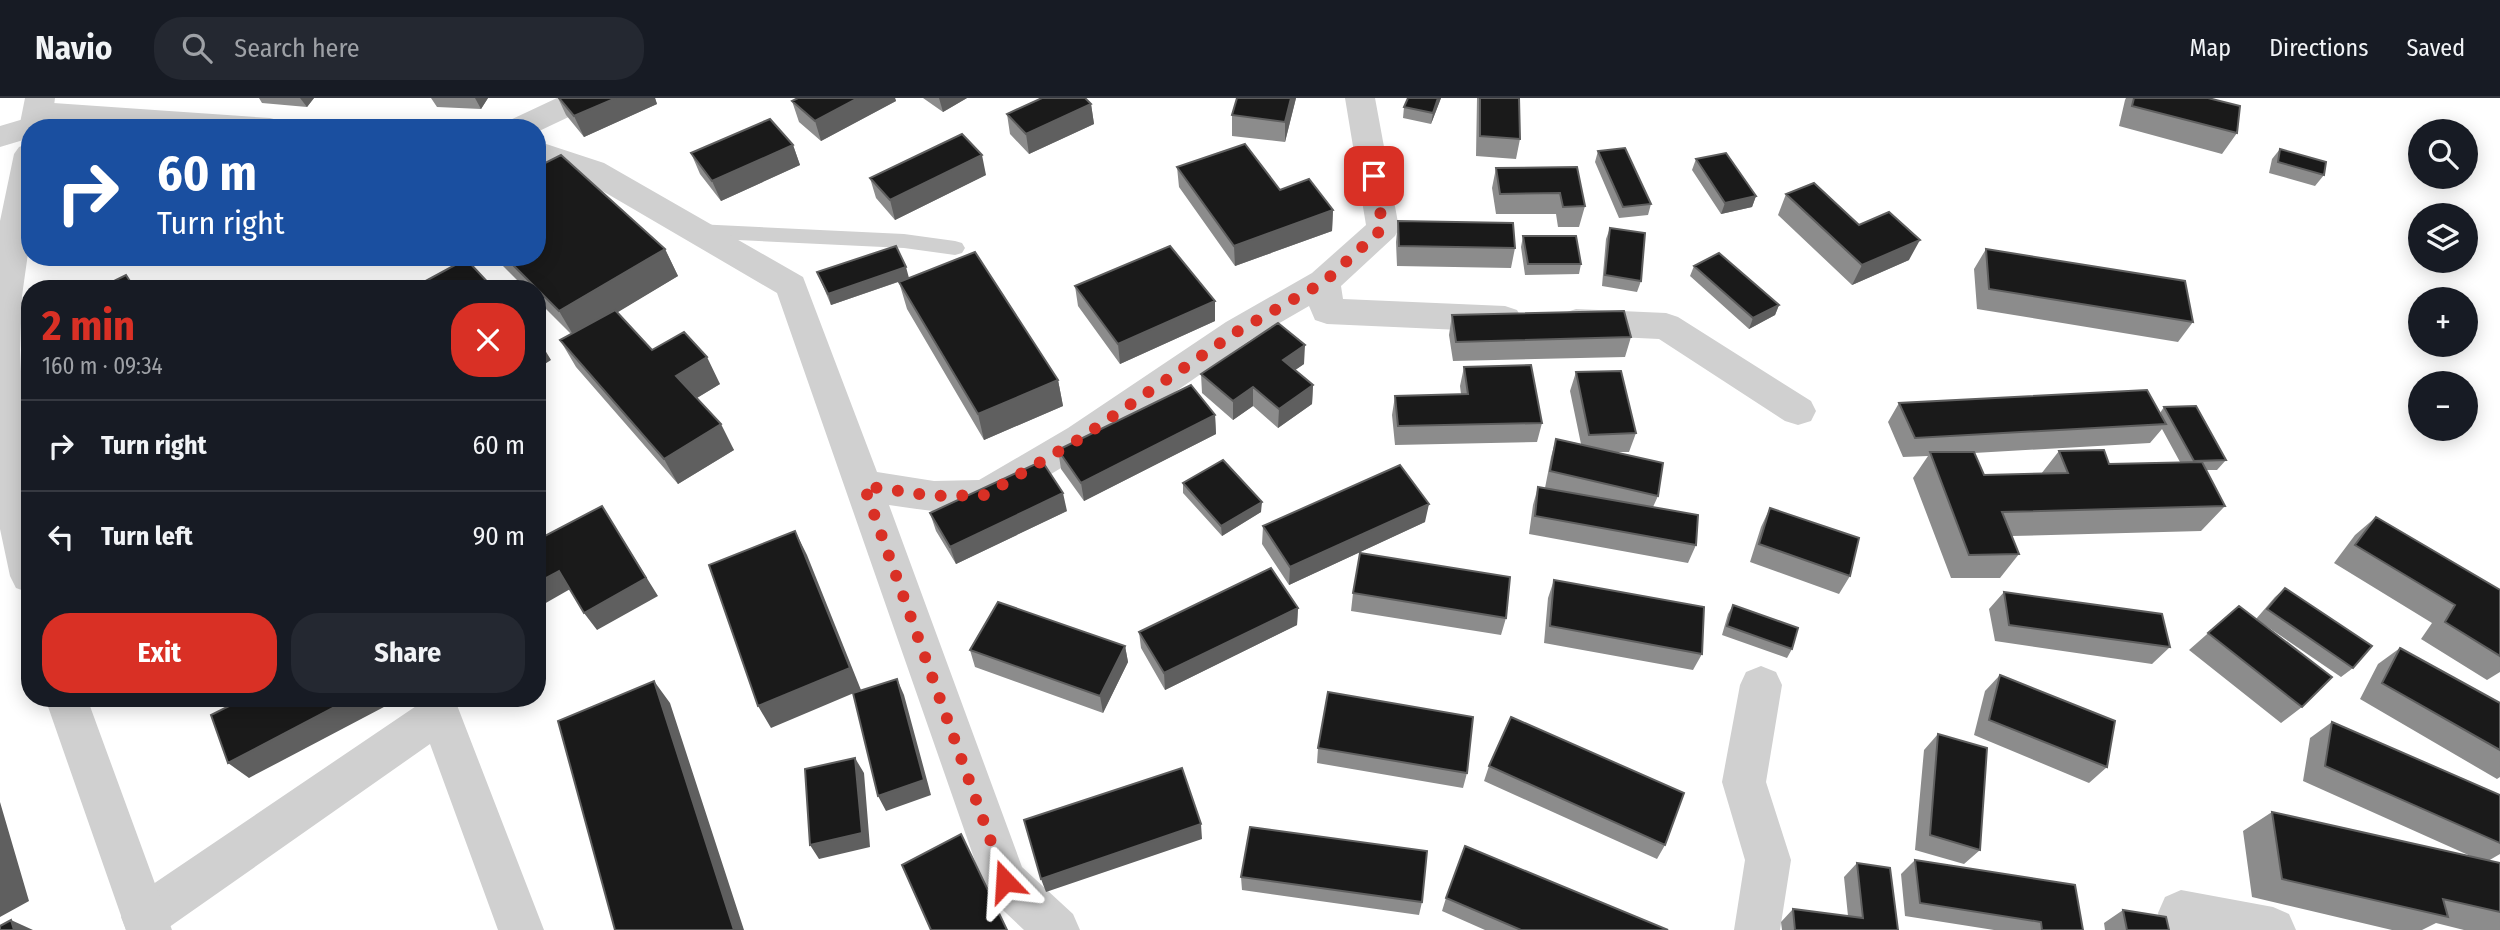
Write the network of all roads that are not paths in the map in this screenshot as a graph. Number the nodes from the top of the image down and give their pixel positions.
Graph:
1 (583, 98) edge
2 (1360, 98) edge
3 (538, 119) edge
4 (21, 129) edge
5 (0, 137) edge
6 (546, 154) edge
7 (21, 198) edge
8 (696, 231) junction
9 (955, 248) dead end
10 (1324, 282) junction
11 (1798, 411) dead end
12 (864, 486) junction
13 (21, 533) edge
14 (1760, 684) dead end
15 (69, 707) edge
16 (147, 923) edge
17 (521, 930) edge
18 (1057, 930) edge
19 (1757, 930) edge
20 (2185, 930) edge
21 (2273, 930) edge

1 - 3 street
2 - 10 street
4 - 5 street
6 - 8 street
7 - 13 street
8 - 9 lane
8 - 12 street
10 - 11 street
10 - 12 street
12 - 18 street
14 - 19 street
15 - 16 street
16 - 17 street
20 - 21 street

